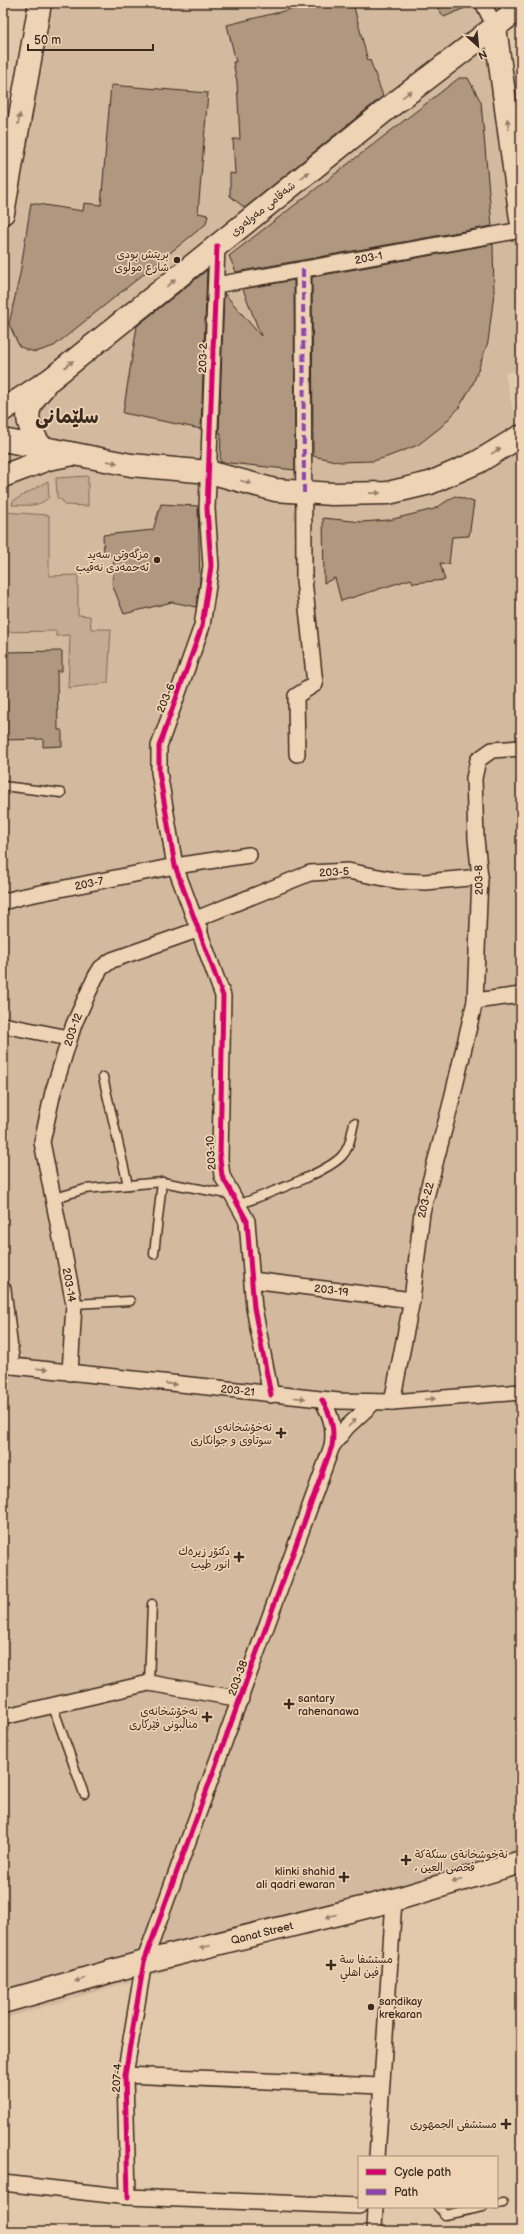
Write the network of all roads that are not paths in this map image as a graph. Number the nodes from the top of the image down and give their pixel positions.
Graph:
1 (40, 3) edge
2 (483, 3) edge
3 (521, 7) edge
4 (495, 27) junction
5 (9, 146) edge
6 (3, 213) edge
7 (521, 219) edge
8 (521, 230) edge
9 (217, 246) junction
10 (303, 269) junction
11 (216, 285) junction
12 (51, 379) junction
13 (3, 410) edge
14 (520, 438) edge
15 (3, 440) edge
16 (41, 447) junction
17 (74, 454) junction
18 (209, 472) junction
19 (3, 476) edge
20 (304, 493) junction
21 (521, 748) edge
22 (297, 754) dead end
23 (3, 786) edge
24 (60, 793) dead end
25 (249, 855) dead end
26 (175, 866) junction
27 (480, 877) junction
28 (3, 902) edge
29 (198, 924) junction
30 (521, 995) edge
31 (475, 1001) junction
32 (3, 1025) edge
33 (69, 1038) junction
34 (103, 1077) dead end
35 (354, 1123) dead end
36 (162, 1182) junction
37 (128, 1185) junction
38 (52, 1199) junction
39 (235, 1200) junction
40 (154, 1254) dead end
41 (252, 1280) junction
42 (3, 1289) edge
43 (412, 1300) junction
44 (130, 1301) dead end
45 (74, 1304) junction
46 (7, 1365) edge
47 (70, 1373) junction
48 (521, 1392) edge
49 (271, 1395) junction
50 (322, 1400) junction
51 (374, 1402) junction
52 (392, 1402) junction
53 (332, 1446) junction
54 (152, 1604) dead end
55 (149, 1683) junction
56 (241, 1699) junction
57 (53, 1707) junction
58 (3, 1717) edge
59 (84, 1794) dead end
60 (521, 1862) edge
61 (394, 1900) junction
62 (144, 1962) junction
63 (3, 2002) edge
64 (125, 2075) junction
65 (380, 2086) junction
66 (377, 2156) edge
67 (3, 2183) edge
68 (128, 2198) junction
69 (358, 2206) edge
70 (375, 2208) edge
71 (439, 2208) edge
72 (478, 2208) edge
73 (374, 2231) edge

5 -> 1 main road
2 - 4 street
3 - 4 main road, شەقامی مەولەوی
7 -> 4 main road
9 -> 4 main road, شەقامی مەولەوی
5 - 6 main road
8 - 10 street, 203-1
9 - 11 street, 203-2
12 -> 9 main road, شەقامی مەولەوی
10 - 11 street, 203-1
10 - 20 street
11 - 18 street, 203-2
12 - 13 main road, شەقامی مەولەوی
12 - 16 main road
20 -> 14 main road
15 - 16 main road
16 - 17 main road
17 -> 18 main road
17 - 19 main road
18 -> 20 main road
18 - 26 street, 203-6
20 - 22 street
21 - 27 street, 203-8
23 - 24 lane
25 - 26 street, 203-7
26 - 28 street, 203-7
26 - 29 street, 203-6
27 - 29 street, 203-5
27 - 31 street, 203-8
29 - 33 street, 203-12
29 - 39 street, 203-10
30 - 31 street
31 - 43 street, 203-22
32 - 33 street
33 - 38 street, 203-12
34 - 37 lane
35 - 39 lane
36 - 37 lane
36 - 39 lane
36 - 40 lane
37 - 38 lane
38 - 45 street, 203-14
39 - 41 street, 203-10
41 - 43 street, 203-19
41 - 49 street, 203-10
42 - 46 street
43 - 52 street, 203-22
44 - 45 lane
45 - 47 street, 203-14
46 -> 47 street, 203-21
47 -> 49 street, 203-21
52 -> 48 street, 203-21
49 -> 50 street, 203-21
50 - 51 street, 203-21
50 - 53 street, 203-38
51 - 52 street, 203-21
53 -> 51 street, 203-38
53 - 56 street, 203-38
54 - 55 lane
55 - 56 street
55 - 57 street
56 - 62 street, 203-38
57 - 58 street
57 - 59 lane
60 -> 61 main road, Qanat Street
61 -> 62 main road, Qanat Street
61 - 65 street
62 -> 63 main road, Qanat Street
62 - 64 street, 207-4
64 - 65 street
64 - 68 street, 207-4
65 - 66 street
67 - 68 street
68 - 69 street
70 - 73 street
71 - 72 lane

